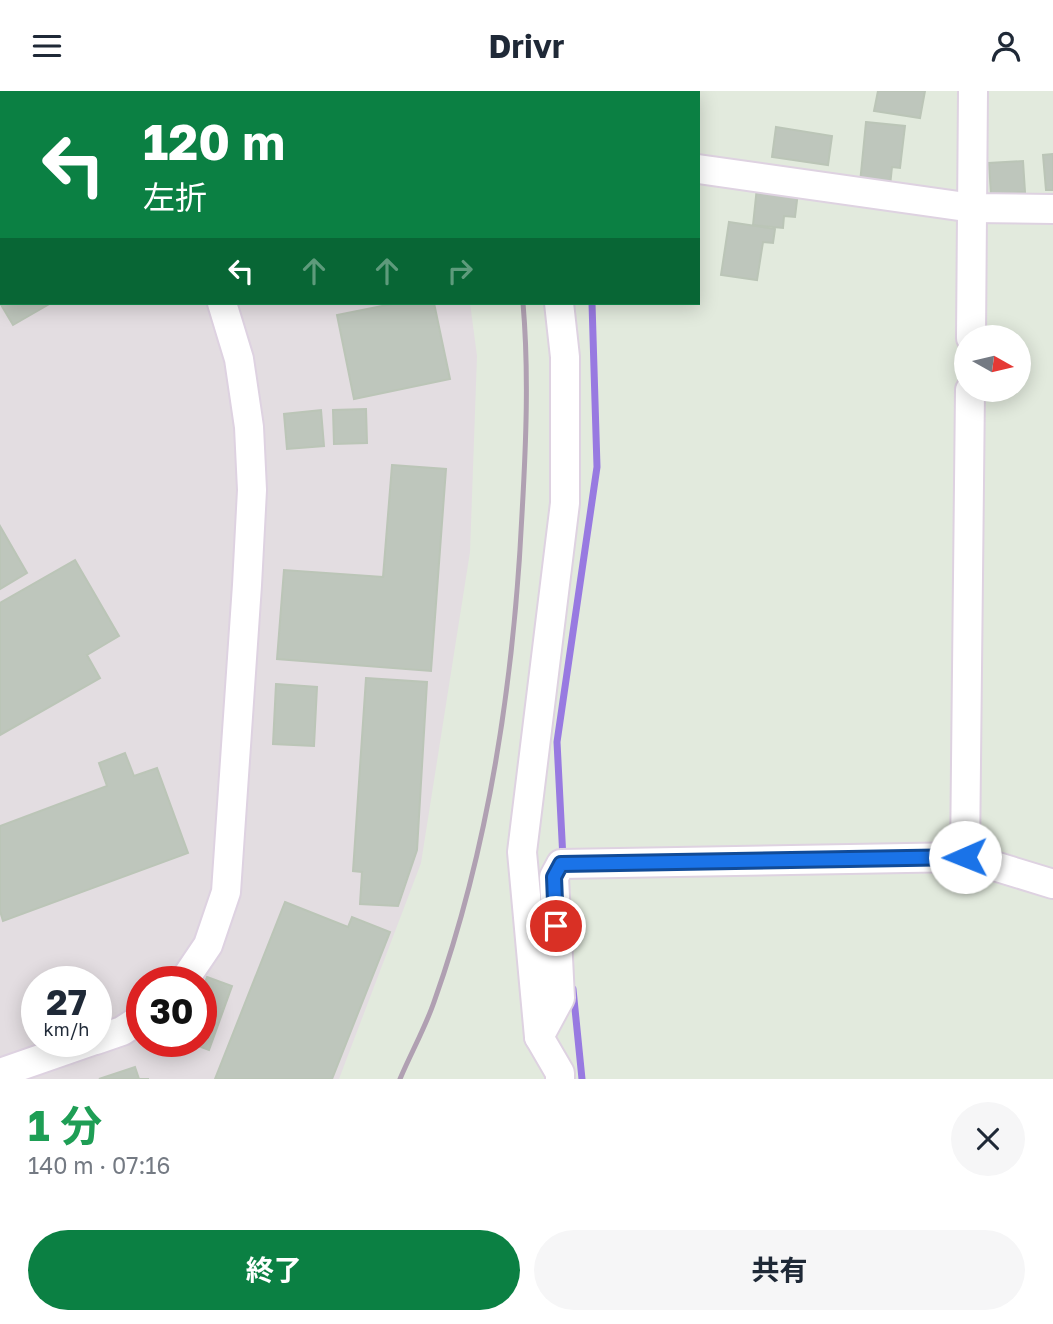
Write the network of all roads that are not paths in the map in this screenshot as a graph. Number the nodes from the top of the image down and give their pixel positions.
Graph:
1 (973, 91) edge
2 (700, 169) edge
3 (973, 208) junction
4 (1053, 209) edge
5 (223, 305) edge
6 (559, 305) edge
7 (971, 325) edge
8 (970, 403) edge
9 (965, 857) junction
10 (1053, 884) edge
11 (194, 966) edge
12 (539, 1037) junction
13 (47, 1057) edge
14 (0, 1073) edge
15 (560, 1079) edge

1 - 3 street
2 - 3 street
3 - 4 street
3 - 7 street
5 - 11 street
6 - 12 street
8 - 9 street
9 - 10 street
9 - 12 street
12 - 15 street
13 - 14 street

